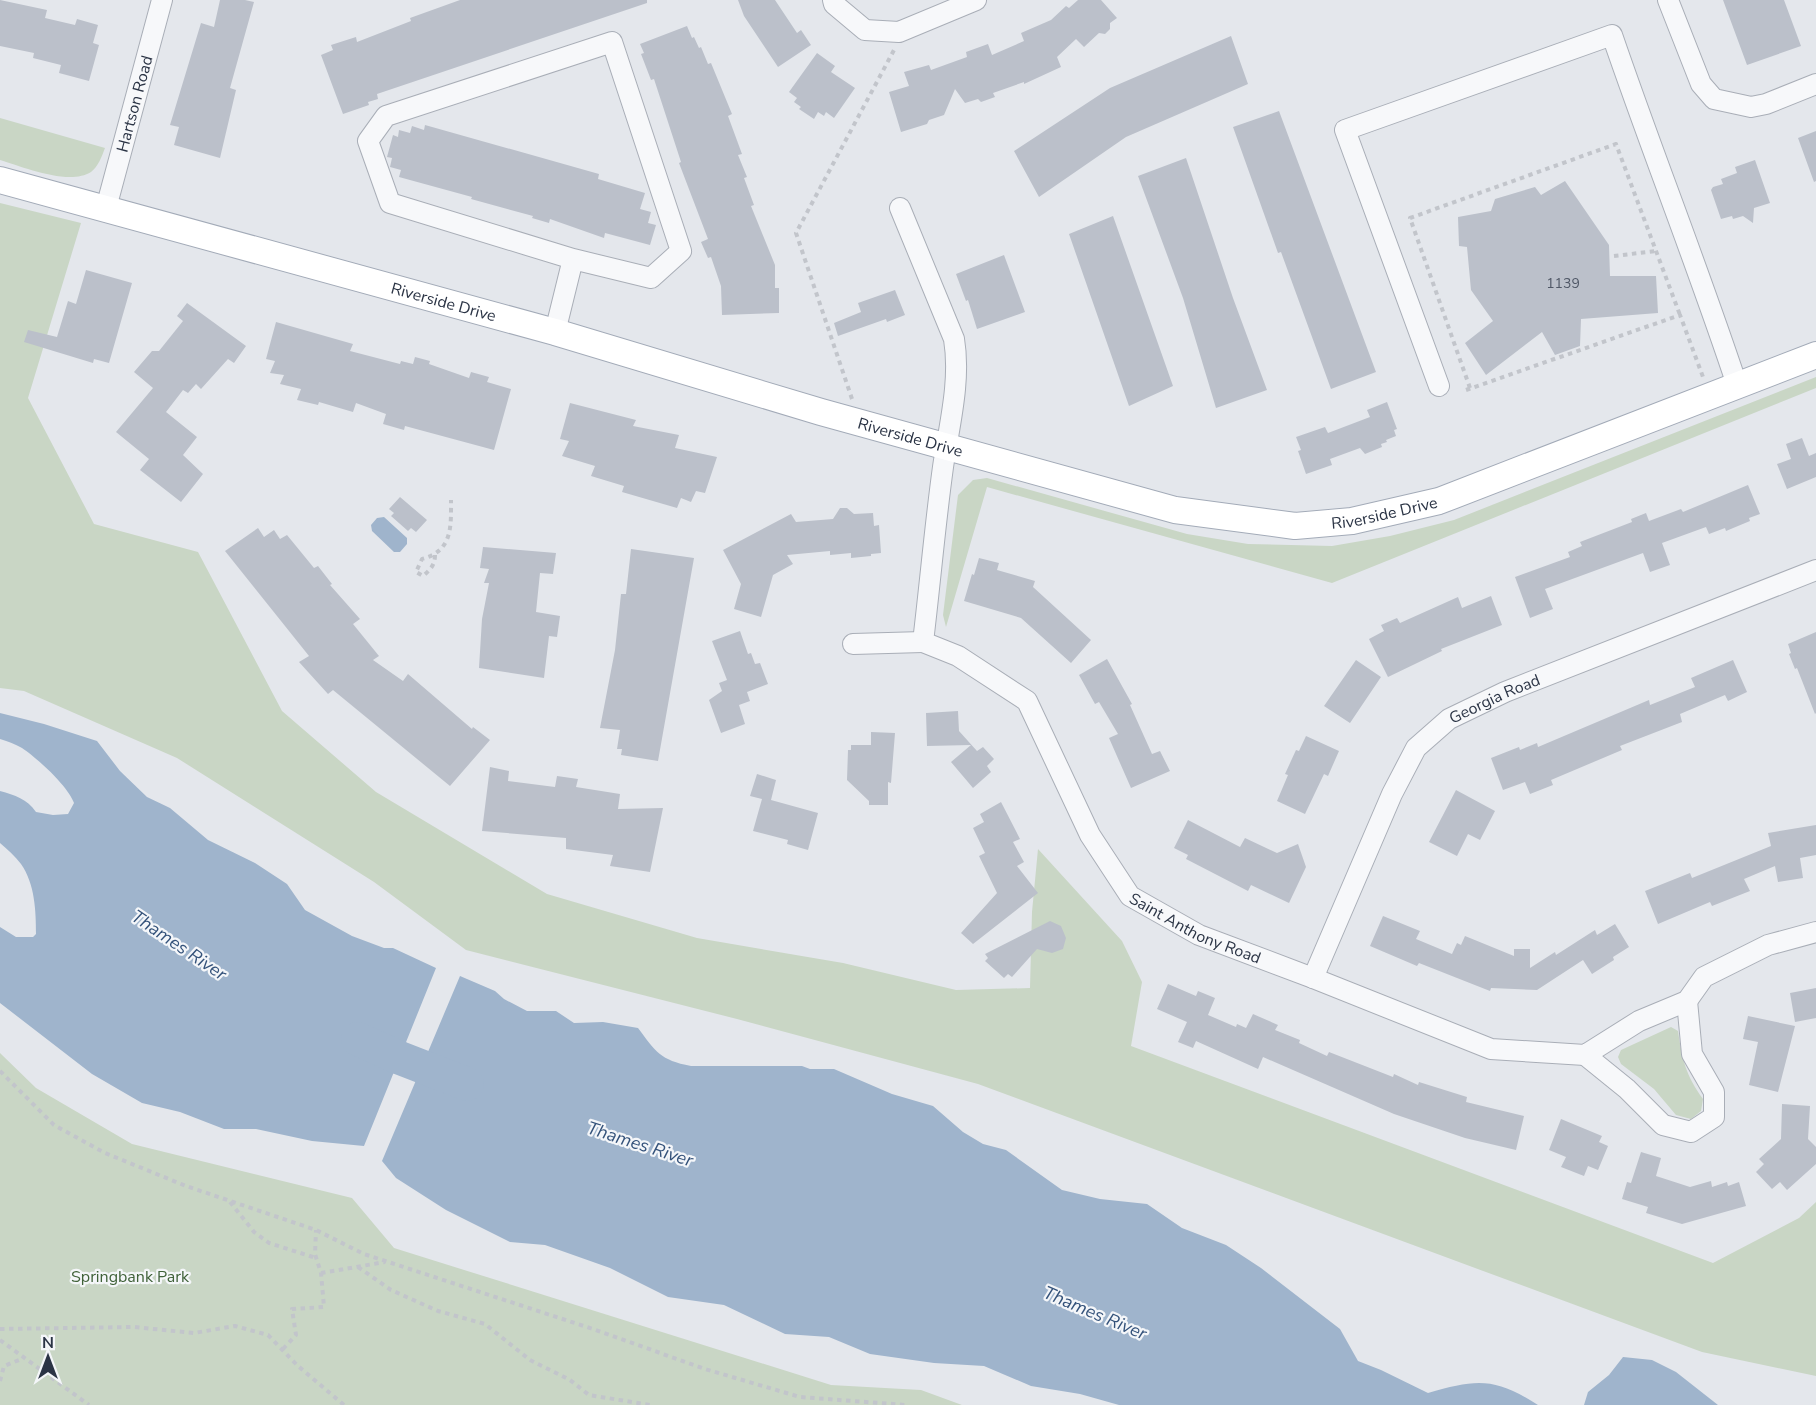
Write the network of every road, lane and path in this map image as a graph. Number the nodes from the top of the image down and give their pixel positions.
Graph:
1 (162, 0) edge
2 (833, 0) edge
3 (976, 0) edge
4 (1668, 0) edge
5 (899, 32) junction
6 (1816, 84) edge
7 (0, 180) edge
8 (106, 208) junction
9 (900, 208) dead end
10 (1656, 251) junction
11 (1614, 256) dead end
12 (573, 259) junction
13 (1680, 315) junction
14 (555, 332) junction
15 (1816, 355) edge
16 (1703, 377) dead end
17 (1737, 385) junction
18 (1439, 386) dead end
19 (850, 420) junction
20 (947, 447) junction
21 (451, 500) dead end
22 (435, 555) junction
23 (1816, 570) edge
24 (923, 642) junction
25 (853, 644) dead end
26 (1816, 932) edge
27 (1313, 978) junction
28 (1687, 1001) junction
29 (1585, 1055) junction
30 (0, 1071) edge
31 (229, 1202) junction
32 (316, 1230) junction
33 (316, 1258) junction
34 (388, 1262) junction
35 (358, 1267) junction
36 (321, 1273) junction
37 (0, 1329) edge
38 (0, 1340) edge
39 (282, 1349) junction
40 (25, 1358) junction
41 (0, 1382) edge
42 (89, 1405) edge
43 (344, 1405) edge
44 (650, 1405) edge
45 (906, 1405) edge

1 - 8 street, Hartson Road
2 - 5 street
3 - 5 street
4 - 6 street
5 - 19 path
7 - 8 main road, Riverside Drive
8 - 14 main road, Riverside Drive
9 - 20 street
10 - 11 path
10 - 13 path
10 - 13 path
12 - 12 street
12 - 14 street
13 - 16 path
14 - 19 main road, Riverside Drive
15 - 17 main road, Riverside Drive
17 - 18 street
17 - 20 main road, Riverside Drive
19 - 20 main road, Riverside Drive
20 - 24 street
21 - 22 path
22 - 22 path
23 - 27 street, Georgia Road
24 - 25 street, Saint Anthony Road
24 - 27 street, Saint Anthony Road
26 - 28 street
27 - 29 street, Saint Anthony Road
28 - 29 street
28 - 29 street
30 - 31 path
31 - 32 path
31 - 33 path
32 - 33 path
32 - 34 path
33 - 36 path
34 - 35 path
34 - 45 path
35 - 36 path
35 - 44 path
36 - 39 path
37 - 39 path
38 - 40 path
39 - 43 path
40 - 41 path
40 - 42 path

